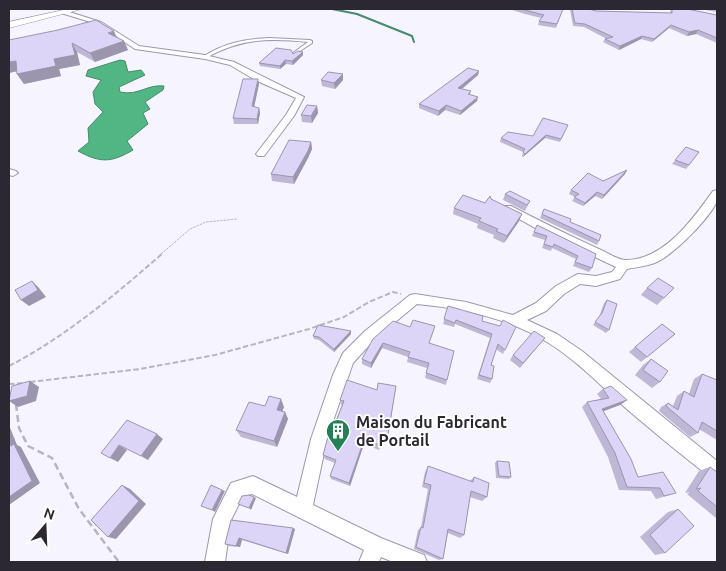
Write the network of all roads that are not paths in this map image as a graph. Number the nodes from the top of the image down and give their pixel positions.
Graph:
1 (78, 9) edge
2 (63, 12) junction
3 (9, 25) edge
4 (294, 54) edge
5 (205, 57) junction
6 (261, 154) dead end
7 (717, 193) edge
8 (494, 202) edge
9 (623, 265) junction
10 (512, 321) junction
11 (717, 472) edge
12 (304, 509) junction
13 (373, 554) edge
14 (215, 562) edge
15 (417, 562) edge

1 - 2 main road
2 - 3 main road
2 - 5 street
4 - 5 lane
5 - 6 street
7 - 9 street
8 - 9 street
9 - 10 street
10 - 11 street
10 - 12 street
12 - 13 street
12 - 14 street
13 - 15 street

